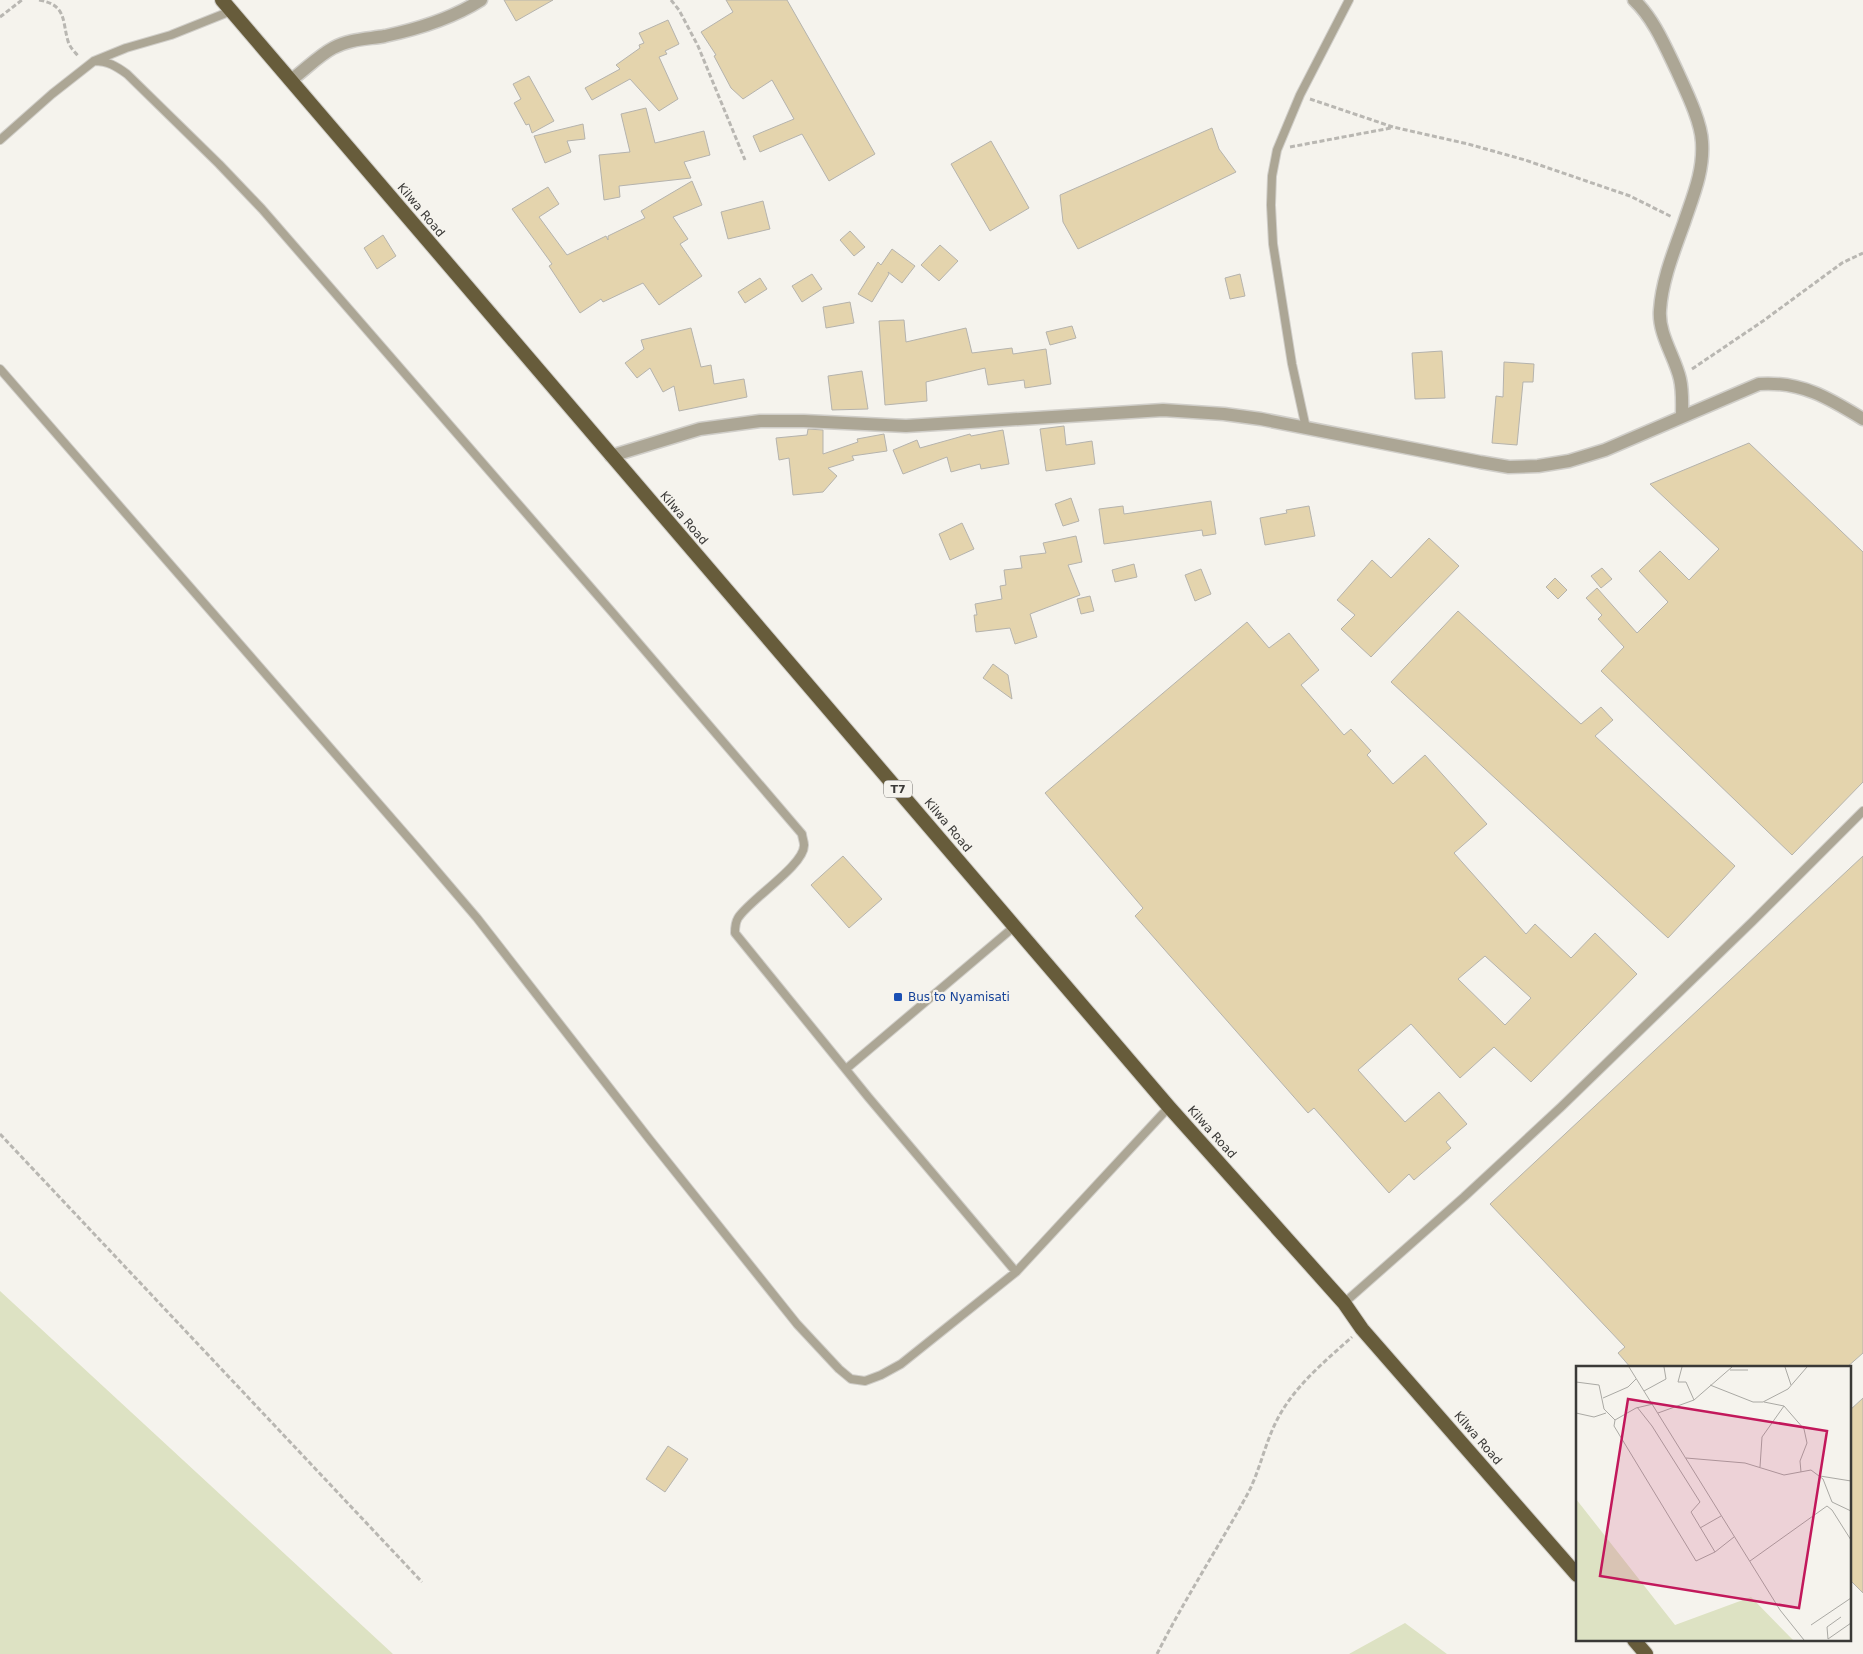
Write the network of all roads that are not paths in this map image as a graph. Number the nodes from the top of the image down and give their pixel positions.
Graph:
1 (222, 0) edge
2 (482, 0) edge
3 (1349, 0) edge
4 (1634, 0) edge
5 (231, 11) junction
6 (94, 61) junction
7 (291, 80) junction
8 (0, 140) edge
9 (0, 369) edge
10 (1682, 417) junction
11 (1863, 419) edge
12 (1306, 428) junction
13 (611, 456) junction
14 (1863, 811) edge
15 (1015, 926) junction
16 (846, 1069) junction
17 (1169, 1108) junction
18 (1016, 1272) junction
19 (1344, 1303) junction
20 (1576, 1575) edge
21 (1636, 1642) edge
22 (1646, 1654) edge

1 - 5 highway, Kilwa Road / T7
2 - 7 street
3 - 12 lane
4 - 10 street
5 - 6 lane
5 - 7 highway, Kilwa Road / T7
6 - 8 lane
6 - 16 lane
7 - 13 highway, Kilwa Road / T7
9 - 18 lane
10 - 11 street
10 - 12 street
12 - 13 street
13 - 15 highway, Kilwa Road / T7
14 - 19 lane
15 - 16 lane
15 - 17 highway, Kilwa Road / T7
16 - 18 lane
17 - 18 lane
17 - 19 highway, Kilwa Road / T7
19 - 20 highway, Kilwa Road / T7
21 - 22 highway

